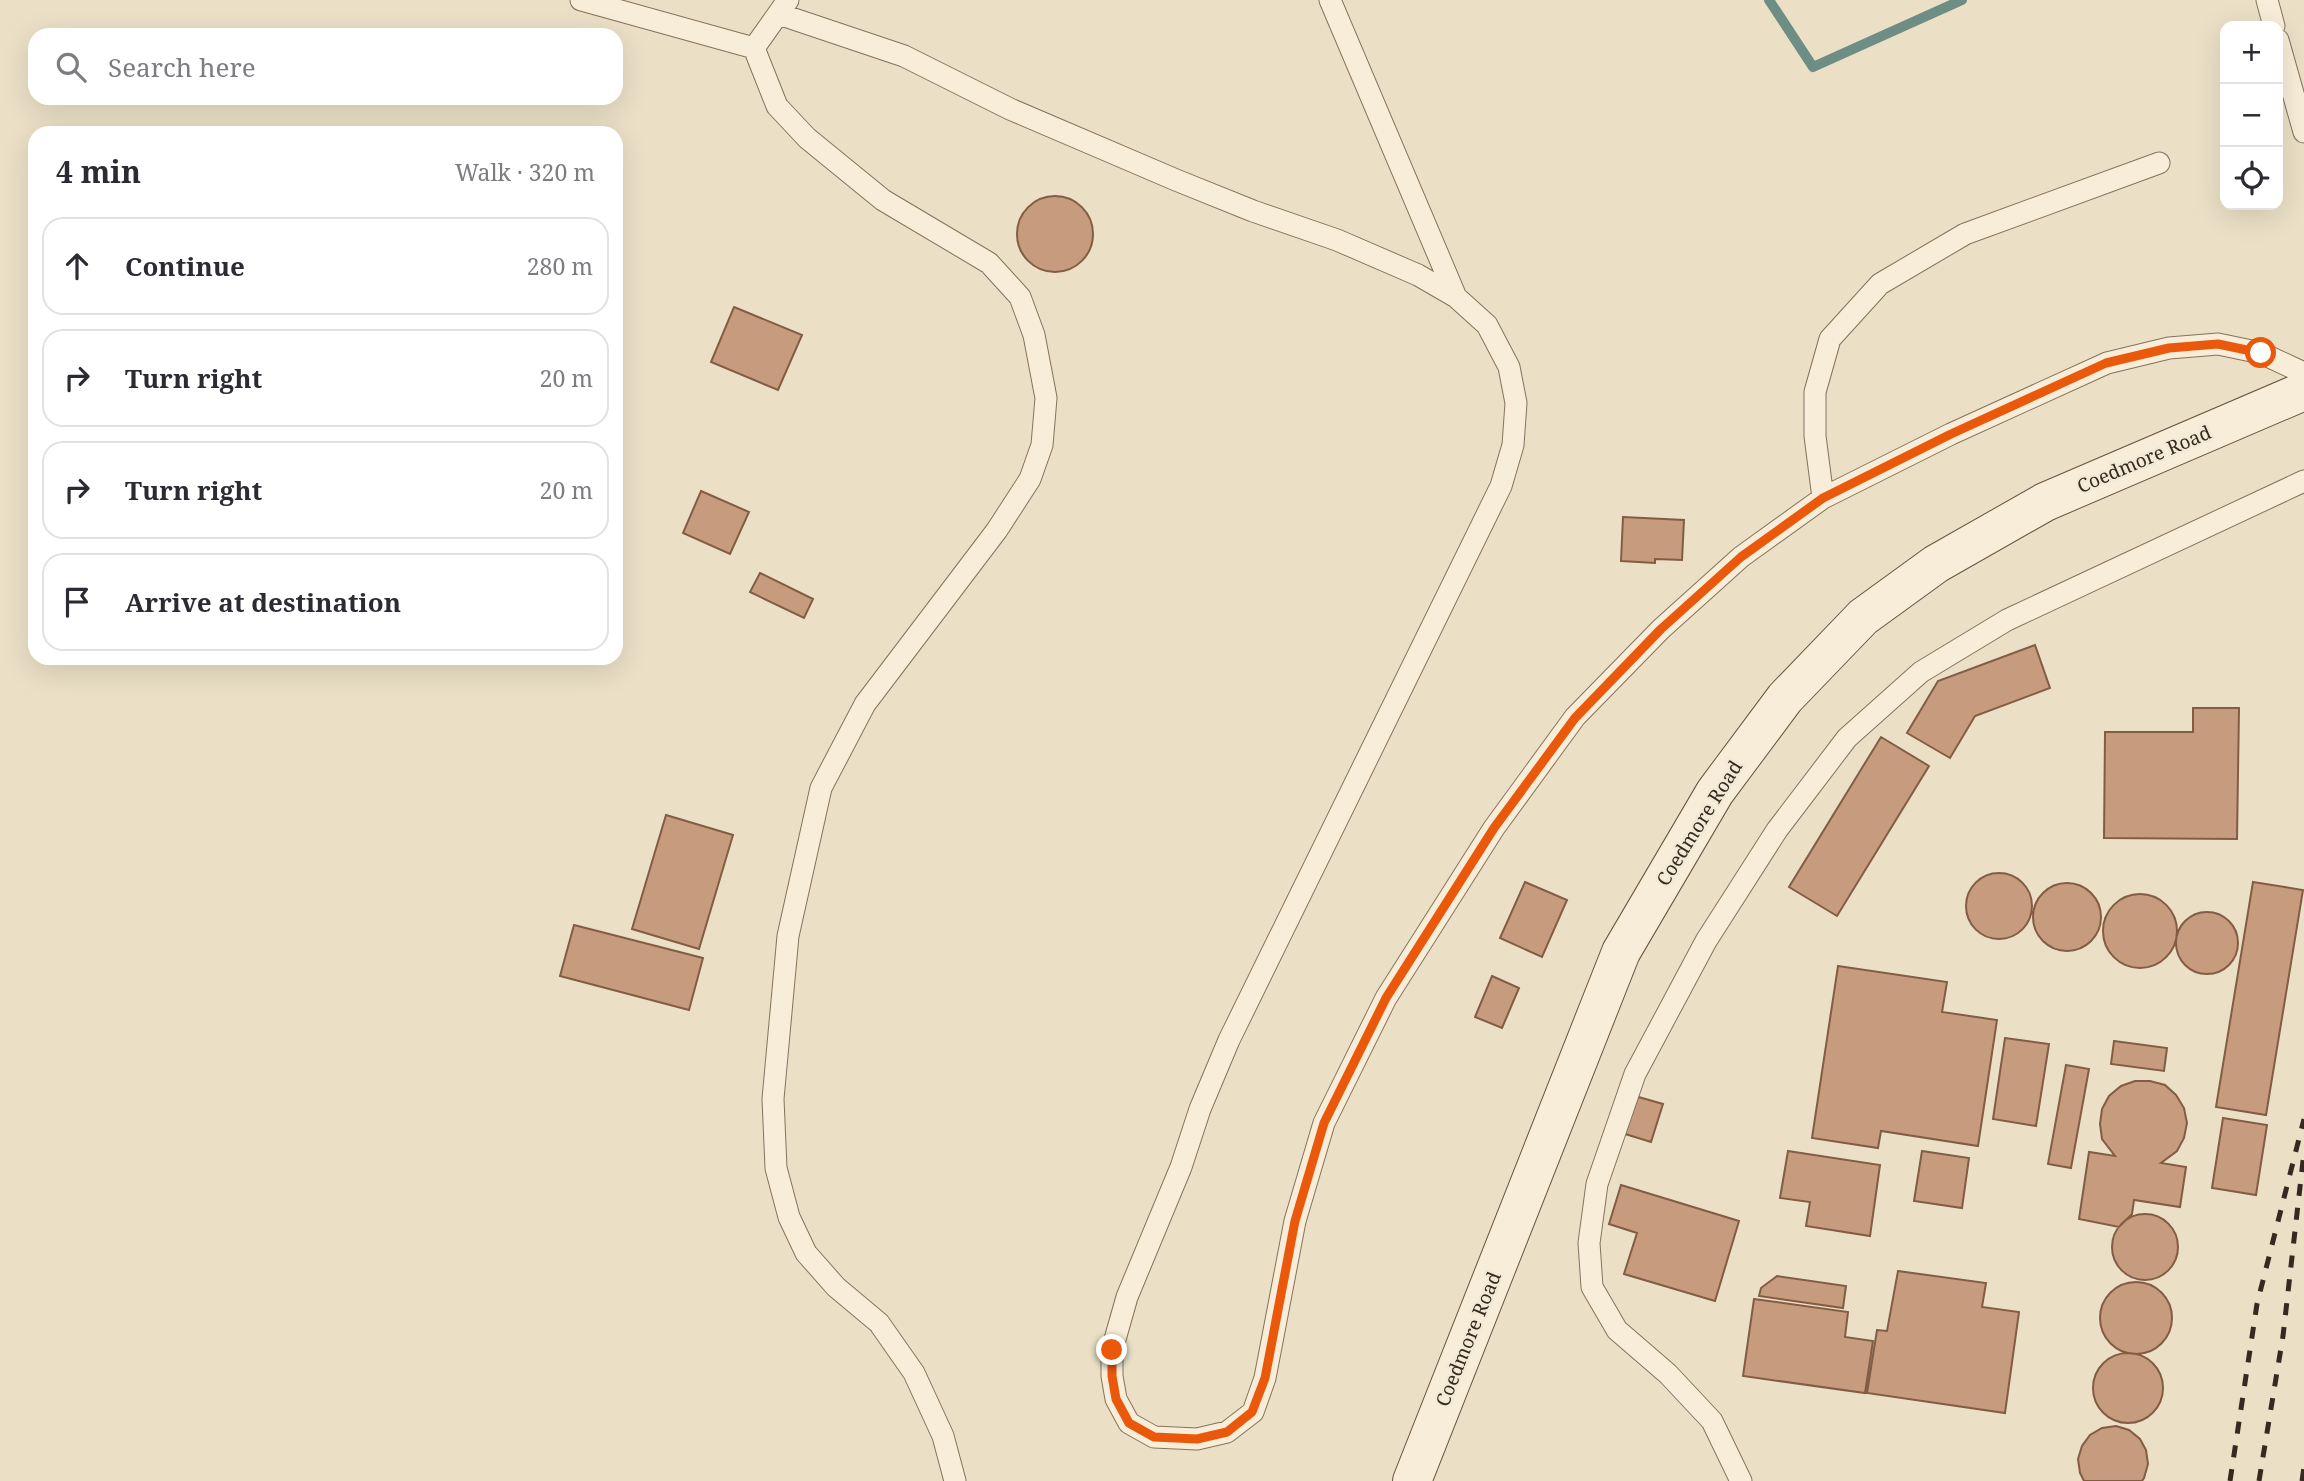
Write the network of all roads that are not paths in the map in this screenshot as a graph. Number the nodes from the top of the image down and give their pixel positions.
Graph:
1 (581, 0) edge
2 (1330, 0) edge
3 (2267, 0) edge
4 (783, 7) edge
5 (2273, 21) edge
6 (754, 48) junction
7 (2283, 58) edge
8 (2304, 132) edge
9 (2159, 163) dead end
10 (1456, 297) junction
11 (2304, 373) edge
12 (2304, 391) edge
13 (2304, 481) edge
14 (1823, 498) junction
15 (955, 1481) edge
16 (1412, 1481) edge
17 (1741, 1481) edge

1 - 6 lane
2 - 10 lane
3 - 5 lane
4 - 6 lane
4 - 10 lane
6 - 15 lane
7 - 8 lane
9 - 14 lane
10 - 14 lane
11 - 14 lane
12 - 16 street, Coedmore Road
13 - 17 lane

